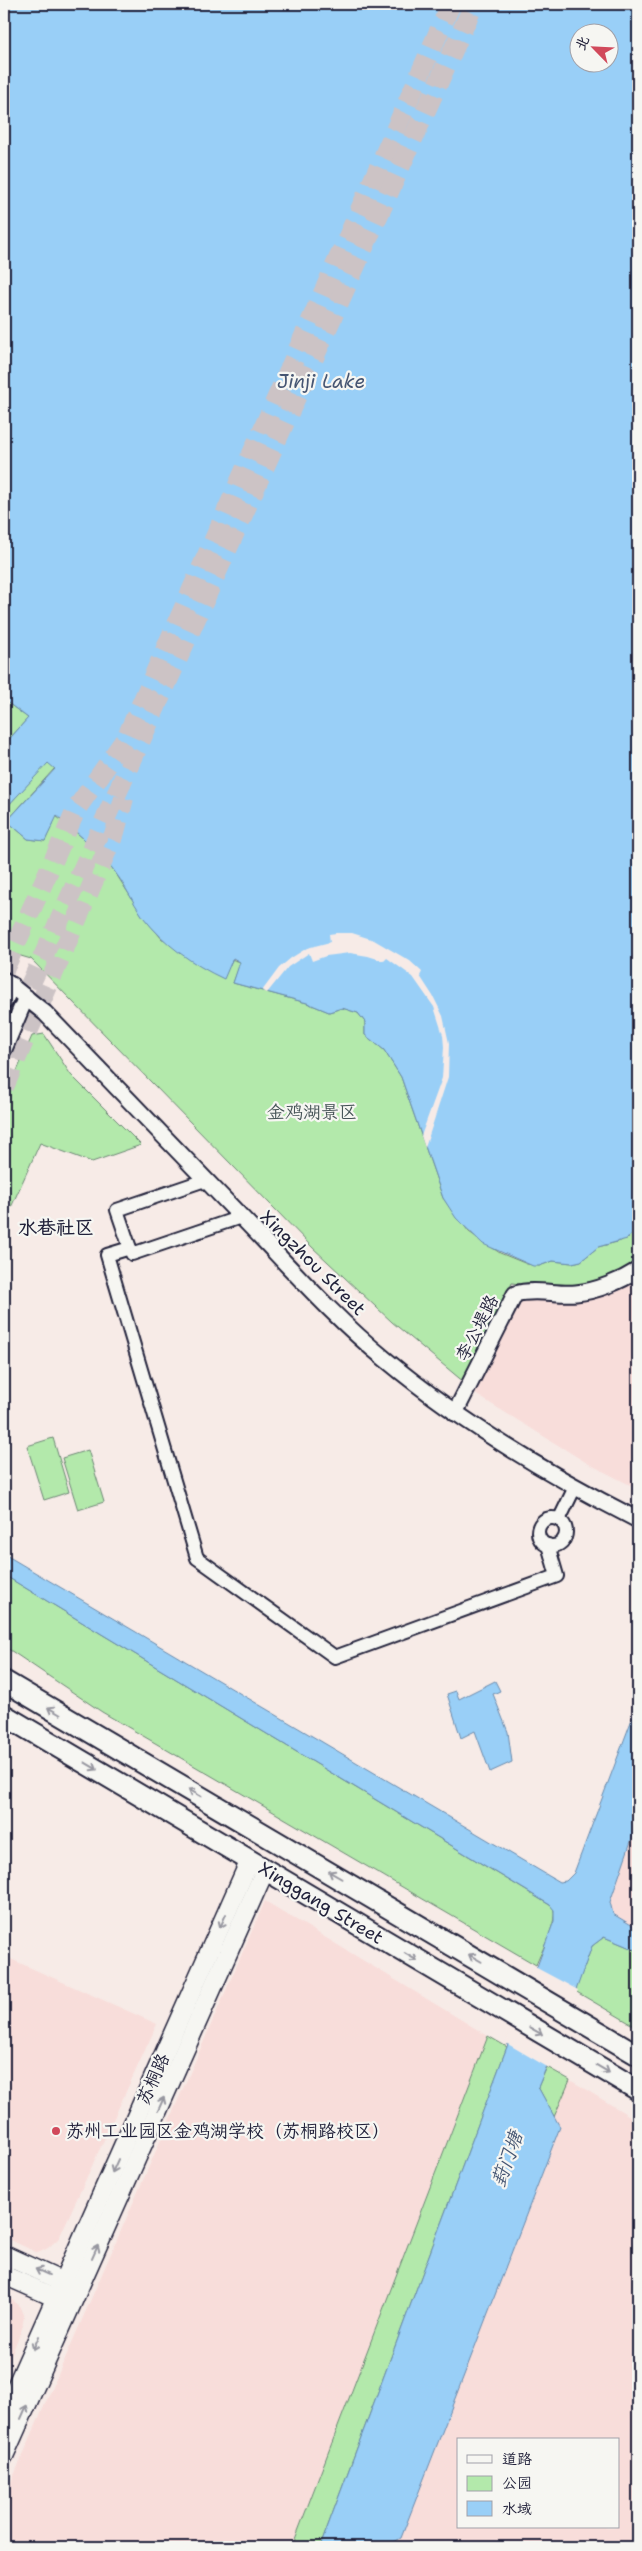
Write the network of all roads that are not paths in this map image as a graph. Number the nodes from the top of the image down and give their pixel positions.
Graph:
1 (8, 982) edge
2 (26, 997) junction
3 (4, 1002) edge
4 (4, 1049) edge
5 (204, 1180) junction
6 (241, 1217) junction
7 (130, 1248) junction
8 (638, 1270) edge
9 (455, 1413) junction
10 (574, 1487) junction
11 (559, 1520) junction
12 (638, 1520) edge
13 (548, 1546) junction
14 (4, 1681) edge
15 (4, 1715) edge
16 (258, 1865) junction
17 (237, 1888) junction
18 (254, 1896) junction
19 (638, 2056) edge
20 (638, 2090) edge
21 (141, 2129) junction
22 (4, 2255) edge
23 (4, 2275) edge
24 (63, 2282) junction
25 (75, 2297) junction
26 (56, 2298) junction
27 (4, 2414) edge
28 (4, 2456) edge

1 - 2 street, Xingzhou Street
1 - 3 street
2 - 4 street
2 - 5 street, Xingzhou Street
5 - 6 street, Xingzhou Street
5 - 7 street
6 - 7 street
6 - 9 street, Xingzhou Street
7 - 13 street
8 - 9 street, 李公堤路
9 - 10 street, Xingzhou Street
10 - 11 street
10 - 12 street, Xingzhou Street
11 - 13 street
11 - 13 street
19 -> 14 main road, Xinggang Street
15 -> 16 main road, Xinggang Street
16 - 17 main road, 苏桐路
16 - 18 main road, 苏桐路
16 -> 20 main road, Xinggang Street
17 - 18 main road
17 -> 21 main road, 苏桐路
21 -> 18 main road, 苏桐路
21 -> 24 main road, 苏桐路
25 -> 21 main road, 苏桐路
24 -> 22 main road
23 - 26 main road
24 - 25 main road
24 - 26 main road, 苏桐路
25 - 26 main road
28 -> 25 main road, 苏桐路
26 -> 27 main road, 苏桐路

